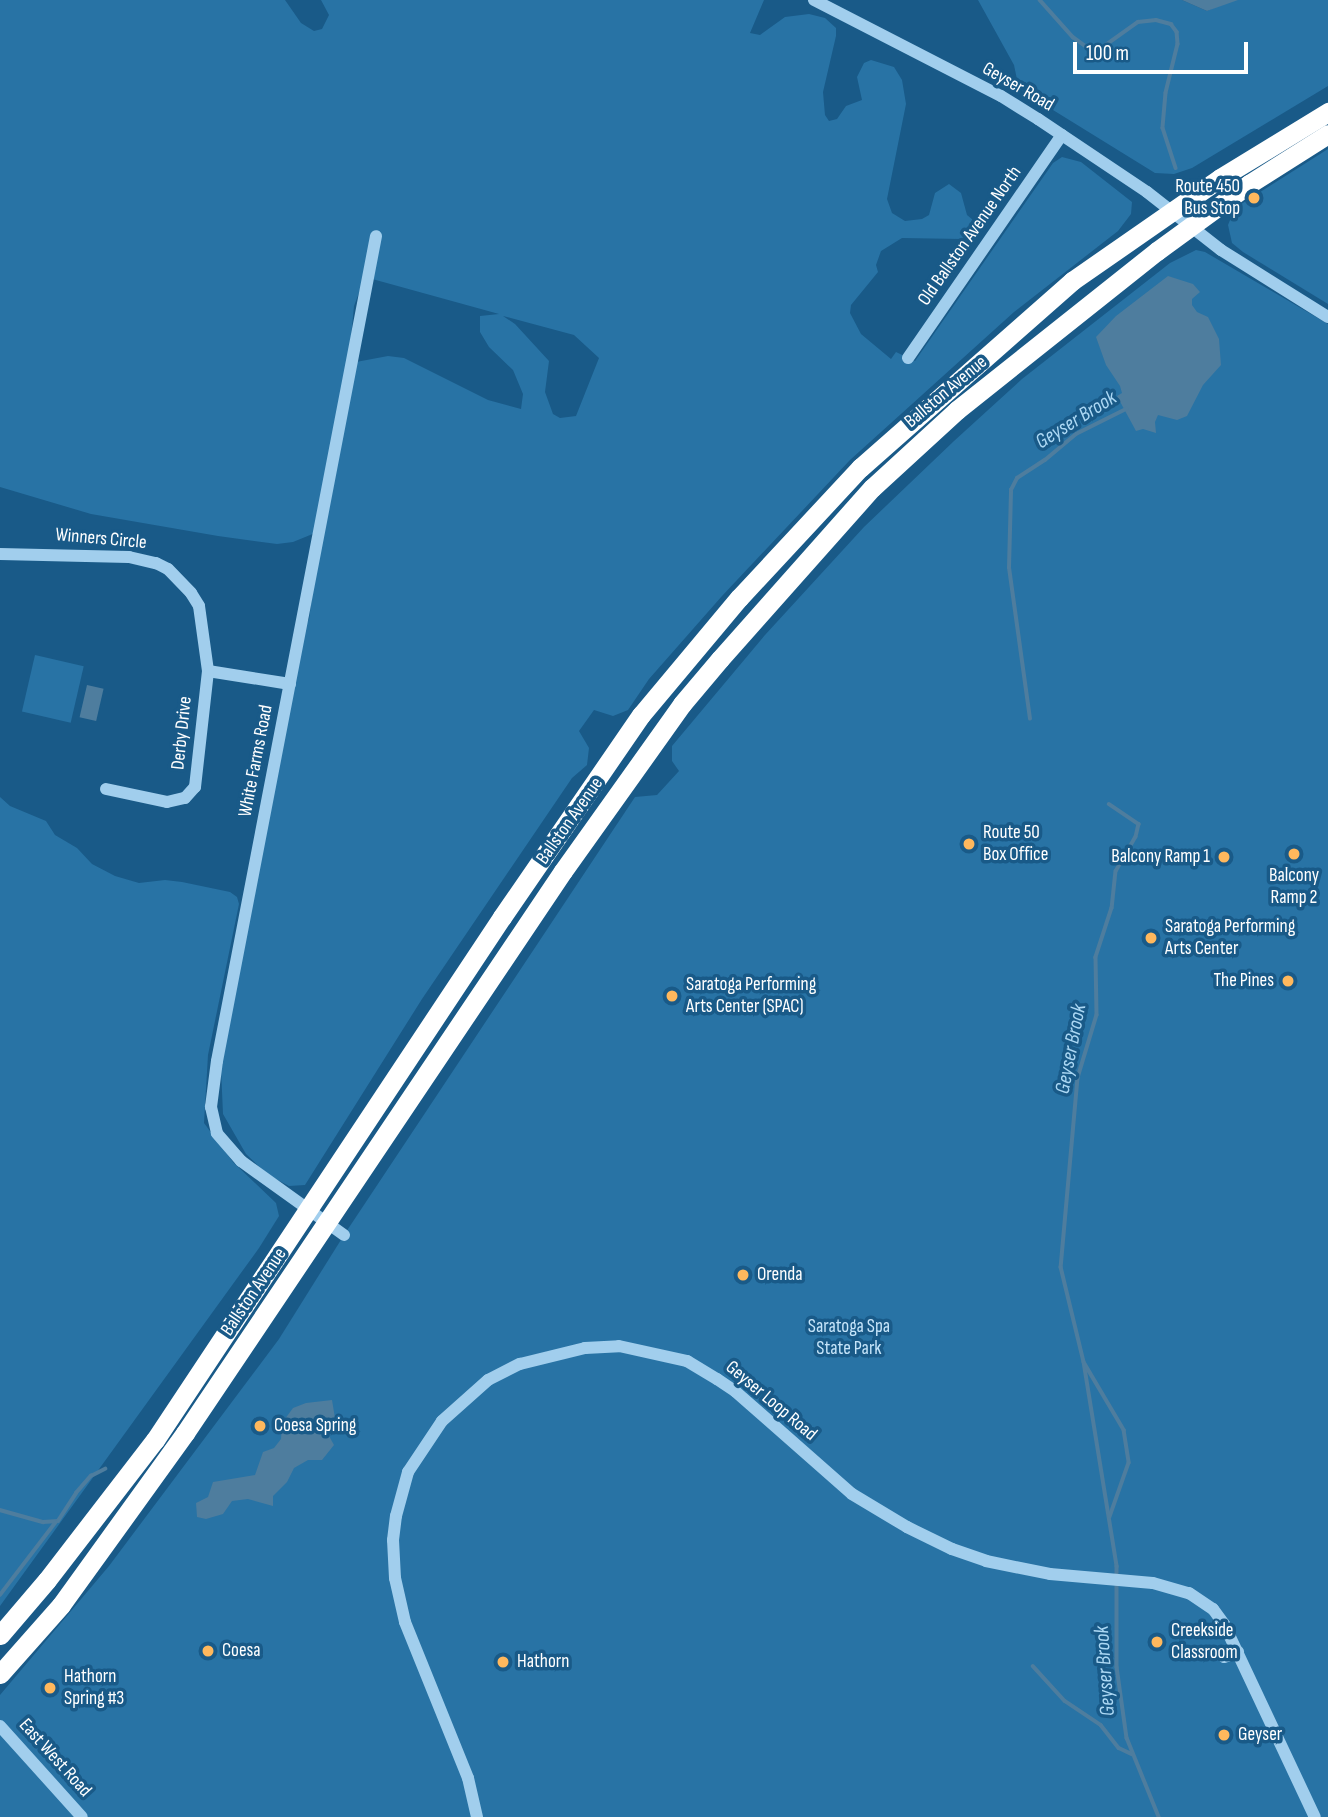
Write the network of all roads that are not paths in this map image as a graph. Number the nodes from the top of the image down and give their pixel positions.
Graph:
1 (814, 0) edge
2 (1328, 112) edge
3 (1328, 134) edge
4 (1062, 135) junction
5 (1172, 212) junction
6 (1191, 227) junction
7 (376, 236) dead end
8 (1328, 317) edge
9 (908, 358) dead end
10 (0, 554) edge
11 (208, 671) junction
12 (290, 684) junction
13 (106, 789) dead end
14 (308, 1207) junction
15 (329, 1222) junction
16 (344, 1235) dead end
17 (0, 1635) edge
18 (1238, 1652) junction
19 (1224, 1657) dead end
20 (0, 1674) edge
21 (0, 1726) edge
22 (82, 1817) edge
23 (477, 1817) edge
24 (1315, 1817) edge

1 - 4 street, Geyser Road
2 - 5 highway, Ballston Avenue
3 - 6 highway, Ballston Avenue
4 - 5 street, Geyser Road
4 - 9 street, Old Ballston Avenue North
5 - 6 street, Geyser Road
5 - 14 highway, Ballston Avenue
6 - 8 street, Geyser Road
6 - 15 highway, Ballston Avenue
7 - 12 street, White Farms Road
10 - 11 street, Winners Circle
11 - 12 street
11 - 13 street, Derby Drive
12 - 14 street, White Farms Road
14 - 15 street, White Farms Road
14 - 17 highway, Ballston Avenue
15 - 16 street, White Farms Road
15 - 20 highway, Ballston Avenue
18 - 19 street
18 - 23 street, Geyser Loop Road
18 - 24 street, Geyser Loop Road
21 - 22 street, East West Road

